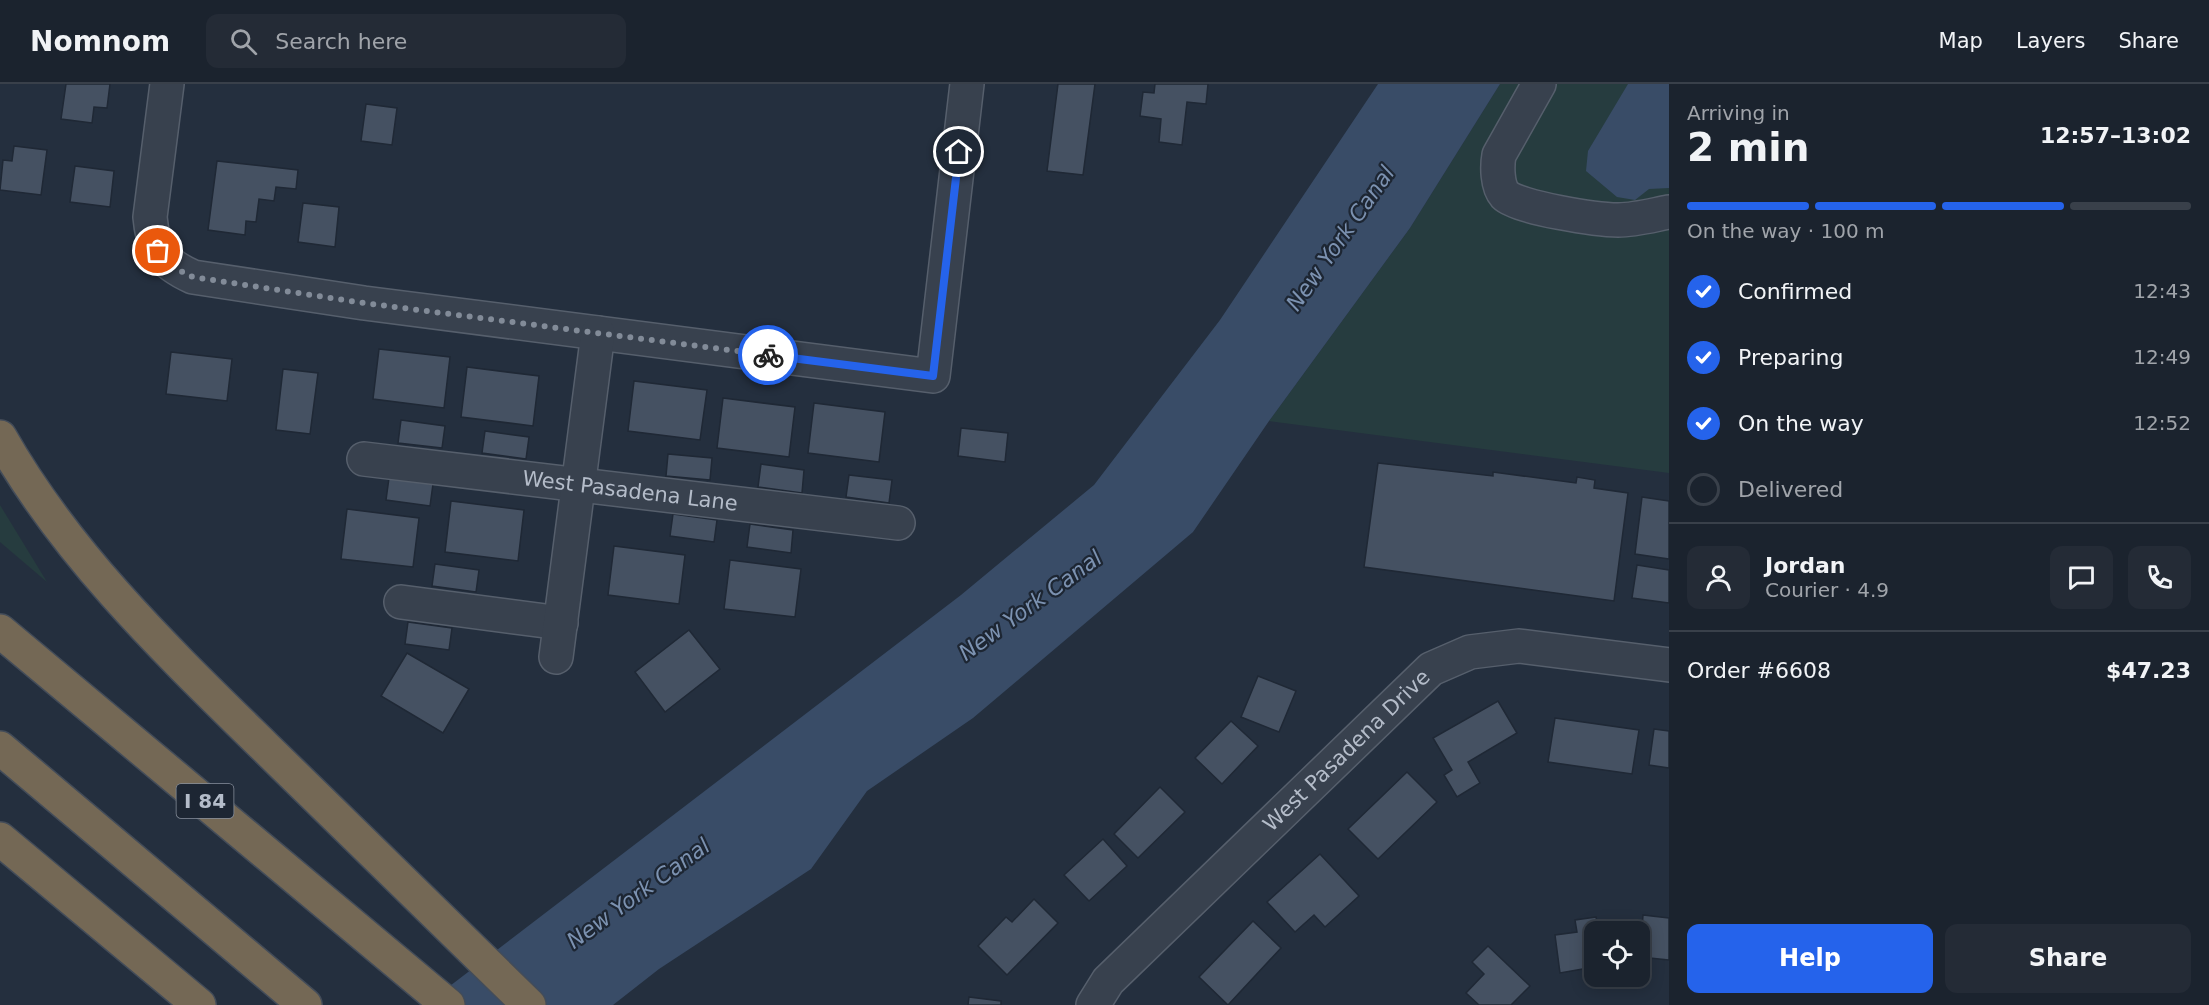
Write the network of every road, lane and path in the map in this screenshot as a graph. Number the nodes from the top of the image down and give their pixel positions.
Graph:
1 (167, 84) edge
2 (967, 84) edge
3 (1539, 84) edge
4 (1669, 212) edge
5 (598, 333) junction
6 (0, 437) edge
7 (364, 459) dead end
8 (579, 484) junction
9 (898, 523) dead end
10 (400, 602) dead end
11 (561, 623) junction
12 (0, 631) edge
13 (556, 657) dead end
14 (1669, 665) edge
15 (0, 748) edge
16 (0, 839) edge
17 (199, 1005) edge
18 (305, 1005) edge
19 (448, 1005) edge
20 (529, 1005) edge
21 (1093, 1005) edge

1 - 5 street
2 - 5 street
3 - 4 street
5 - 8 street
6 - 20 highway
7 - 8 street, West Pasadena Lane
8 - 9 street, West Pasadena Lane
8 - 11 street
10 - 11 street
11 - 13 street
12 - 19 highway, I 84
14 - 21 street, West Pasadena Drive
15 - 18 highway
16 - 17 highway

